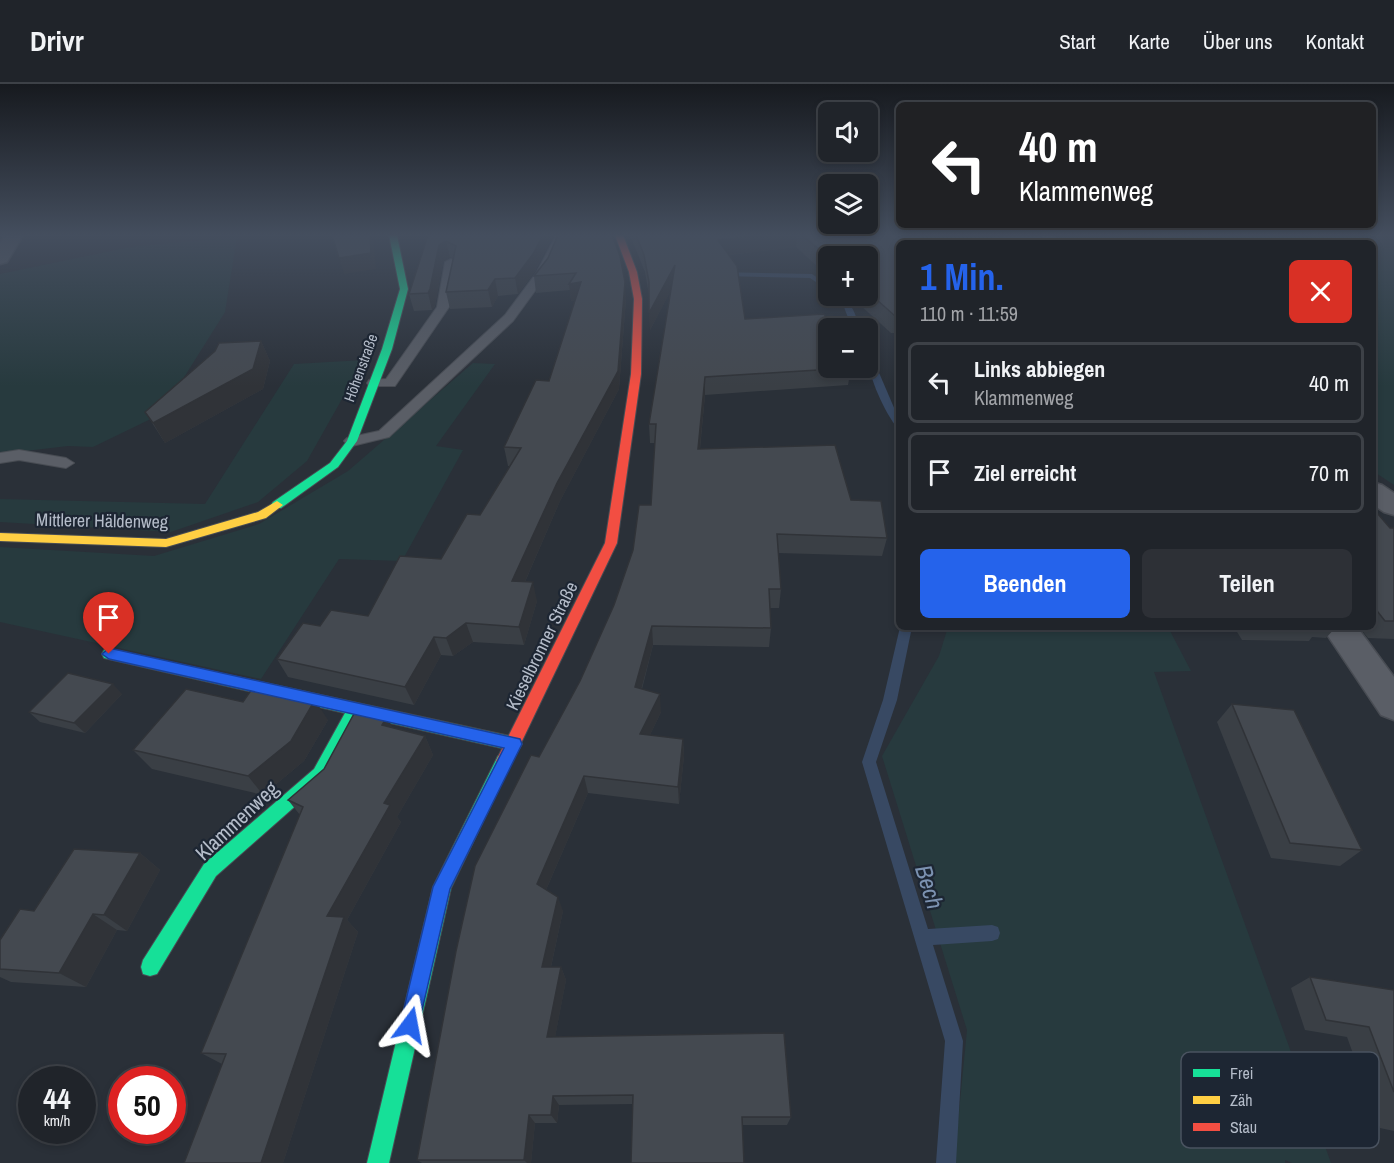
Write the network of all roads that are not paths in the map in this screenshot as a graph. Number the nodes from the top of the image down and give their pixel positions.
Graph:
1 (403, 285) edge
2 (447, 285) edge
3 (533, 285) edge
4 (635, 285) edge
5 (374, 383) junction
6 (352, 441) junction
7 (0, 458) edge
8 (66, 463) dead end
9 (1376, 493) edge
10 (1394, 506) edge
11 (0, 537) edge
12 (1341, 630) edge
13 (109, 654) dead end
14 (1394, 705) edge
15 (355, 709) junction
16 (514, 744) junction
17 (150, 967) dead end
18 (378, 1163) edge

1 - 5 street, Höhenstraße
2 - 5 lane
3 - 6 lane
4 - 16 street, Kieselbronner Straße
5 - 6 street, Höhenstraße
6 - 11 street, Mittlerer Häldenweg
7 - 8 lane
9 - 10 street
12 - 14 street
13 - 15 street
15 - 16 street
15 - 17 street, Klammenweg
16 - 18 street, Kieselbronner Straße

